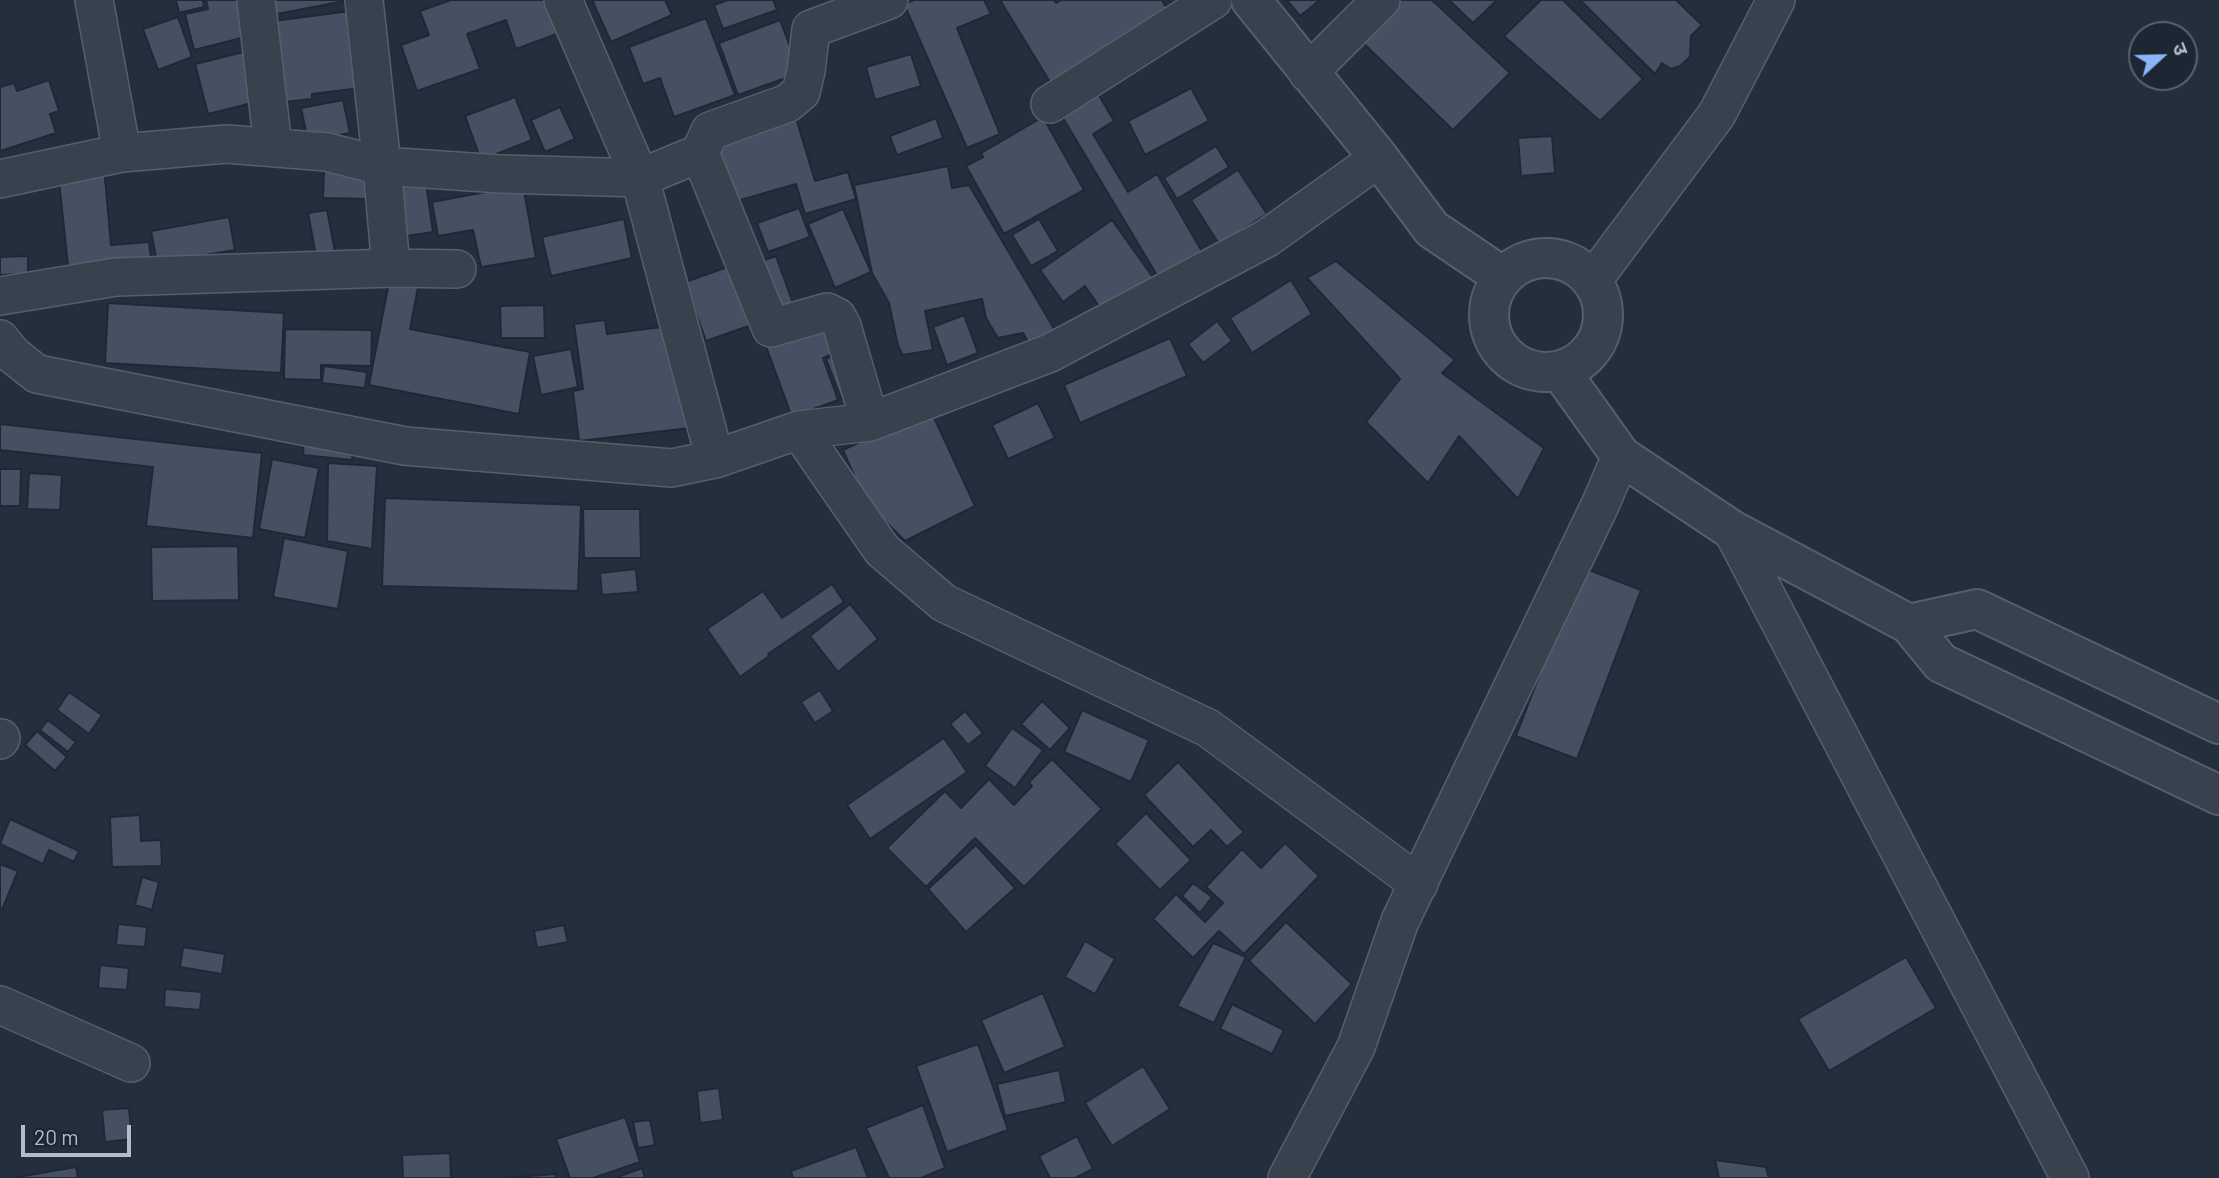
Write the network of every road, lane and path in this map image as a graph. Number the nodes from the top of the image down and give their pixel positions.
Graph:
1 (94, 0) edge
2 (256, 0) edge
3 (364, 0) edge
4 (563, 0) edge
5 (889, 0) edge
6 (1213, 0) edge
7 (1251, 0) edge
8 (1381, 0) edge
9 (1776, 0) edge
10 (1308, 73) junction
11 (1050, 104) dead end
12 (273, 147) junction
13 (122, 153) junction
14 (700, 153) junction
15 (1379, 158) junction
16 (382, 166) junction
17 (640, 178) junction
18 (0, 179) edge
19 (391, 268) junction
20 (457, 269) dead end
21 (1503, 277) junction
22 (1593, 281) junction
23 (0, 296) edge
24 (0, 339) edge
25 (1561, 372) junction
26 (870, 422) junction
27 (799, 430) junction
28 (1621, 456) junction
29 (715, 459) junction
30 (1732, 530) junction
31 (1909, 624) junction
32 (2219, 723) edge
33 (2219, 795) edge
34 (1419, 884) junction
35 (0, 1005) edge
36 (131, 1063) dead end
37 (1287, 1178) edge
38 (2070, 1178) edge

1 - 13 street
2 - 12 street
3 - 16 street
4 - 17 street
5 - 14 street
6 - 11 street
7 - 10 street
8 - 10 street
9 - 22 street
10 - 15 street
12 - 13 street
12 - 16 street
13 - 18 street
14 - 17 street
14 - 26 street
15 - 21 street
15 - 26 street
16 - 17 street
16 - 19 street
17 - 29 street
19 - 20 street
19 - 23 street
21 - 22 street
21 - 25 street
22 - 25 street
24 - 29 street
25 - 28 street
26 - 27 street
27 - 29 street
27 - 34 street
28 - 30 street
28 - 34 street
30 - 31 street
30 - 38 street
31 - 32 street
31 - 33 street
34 - 37 street
35 - 36 street

